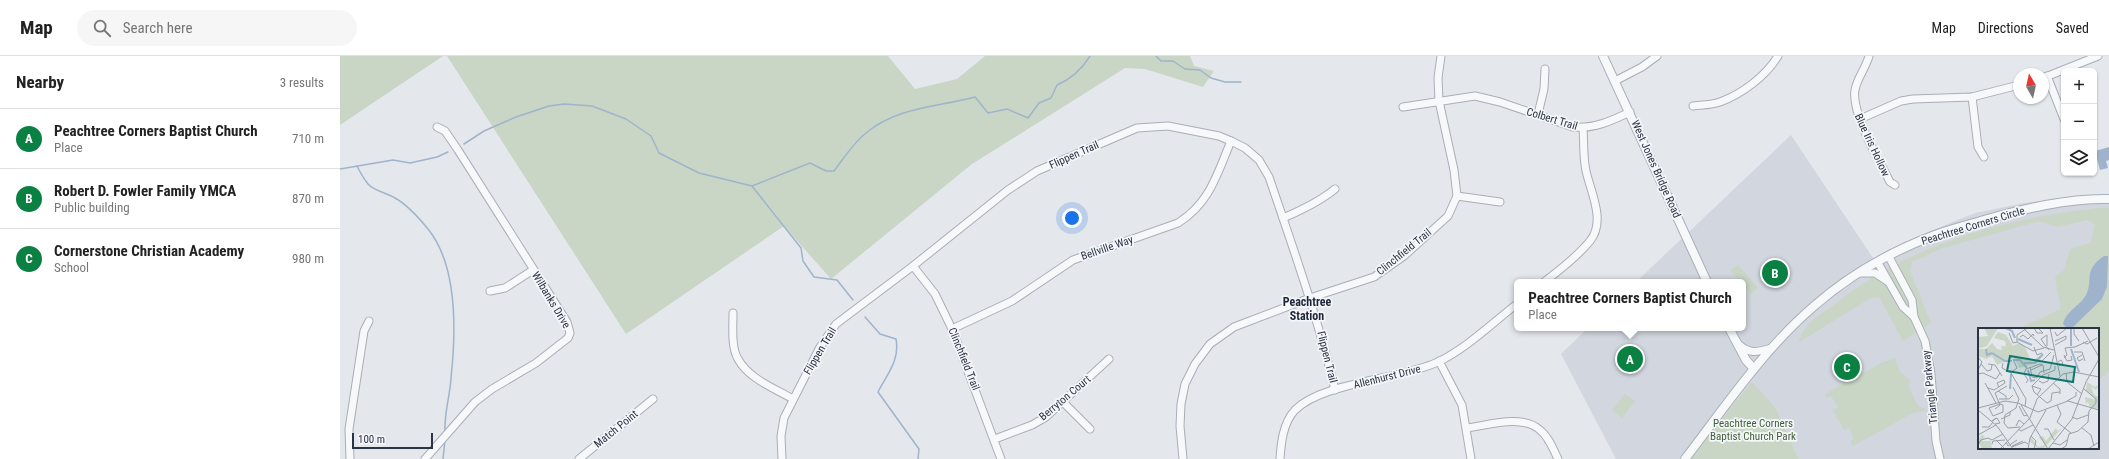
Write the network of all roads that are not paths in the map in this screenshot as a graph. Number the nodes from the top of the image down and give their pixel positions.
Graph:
1 (1441, 56) edge
2 (1603, 56) edge
3 (1657, 56) edge
4 (1778, 56) edge
5 (1869, 56) edge
6 (2098, 56) edge
7 (1545, 69) dead end
8 (2049, 75) edge
9 (1615, 81) junction
10 (2049, 86) edge
11 (2013, 87) edge
12 (1972, 97) junction
13 (1439, 101) junction
14 (1403, 106) dead end
15 (1692, 106) dead end
16 (1630, 112) junction
17 (2061, 112) edge
18 (1538, 114) junction
19 (1860, 119) junction
20 (437, 127) dead end
21 (1583, 128) junction
22 (1231, 141) junction
23 (1984, 156) dead end
24 (1896, 185) dead end
25 (1335, 189) dead end
26 (1457, 196) junction
27 (2109, 199) edge
28 (1500, 202) dead end
29 (1283, 218) junction
30 (1889, 257) junction
31 (1878, 262) junction
32 (913, 266) junction
33 (533, 270) junction
34 (1860, 273) junction
35 (1548, 279) edge
36 (1706, 279) edge
37 (1888, 282) junction
38 (490, 291) dead end
39 (1310, 298) junction
40 (1514, 306) edge
41 (733, 313) dead end
42 (1914, 317) junction
43 (369, 321) dead end
44 (952, 329) junction
45 (1730, 331) edge
46 (1736, 342) junction
47 (1772, 348) junction
48 (1109, 359) dead end
49 (1439, 361) junction
50 (1754, 369) junction
51 (1335, 390) junction
52 (653, 399) dead end
53 (793, 399) junction
54 (1064, 402) junction
55 (1467, 428) junction
56 (1090, 429) dead end
57 (995, 439) junction
58 (350, 459) edge
59 (425, 459) edge
60 (579, 459) edge
61 (782, 459) edge
62 (1001, 459) edge
63 (1182, 459) edge
64 (1280, 459) edge
65 (1470, 459) edge
66 (1558, 459) edge
67 (1685, 459) edge
68 (1940, 459) edge

1 - 13 street
2 - 9 street, West Jones Bridge Road
3 - 9 street
4 - 15 street
5 - 19 street, Blue Iris Hollow
6 - 8 street
7 - 18 street
9 - 16 street, West Jones Bridge Road
10 - 17 street
11 - 12 street
12 - 19 street
12 - 23 street
13 - 14 street, Colbert Trail
13 - 18 street, Colbert Trail
13 - 26 street
16 - 21 street, Colbert Trail
16 - 36 street, West Jones Bridge Road
18 - 21 street, Colbert Trail
19 - 24 street, Blue Iris Hollow
20 - 33 street, Wilbanks Drive
21 - 35 street
22 - 29 street, Flippen Trail
22 - 32 street, Flippen Trail
22 - 44 street, Bellville Way
25 - 29 street
26 - 28 street
26 - 39 street, Clinchfield Trail
27 - 30 street, Peachtree Corners Circle
29 - 39 street, Flippen Trail
30 - 31 street, Peachtree Corners Circle
30 - 42 street, Triangle Parkway
31 - 34 street, Peachtree Corners Circle
31 - 37 street, Triangle Parkway
32 - 44 street, Clinchfield Trail
32 - 53 street, Flippen Trail
33 - 38 street
33 - 59 street, Wilbanks Drive
34 - 37 street
34 - 47 street, Peachtree Corners Circle
37 - 42 street, Triangle Parkway
39 - 51 street, Flippen Trail
39 - 63 street, Clinchfield Trail
40 - 49 street, Allenhurst Drive
41 - 53 street
42 - 68 street, Triangle Parkway
43 - 58 street
44 - 57 street, Clinchfield Trail
45 - 46 street
46 - 47 street
46 - 50 street
47 - 50 street, Peachtree Corners Circle
48 - 54 street, Berryton Court
49 - 51 street, Allenhurst Drive
49 - 55 street
50 - 67 street, Peachtree Corners Circle
51 - 64 street, Allenhurst Drive
52 - 60 street, Match Point
53 - 61 street, Flippen Trail
54 - 56 street
54 - 57 street, Berryton Court
55 - 65 street
55 - 66 street
57 - 62 street, Clinchfield Trail

